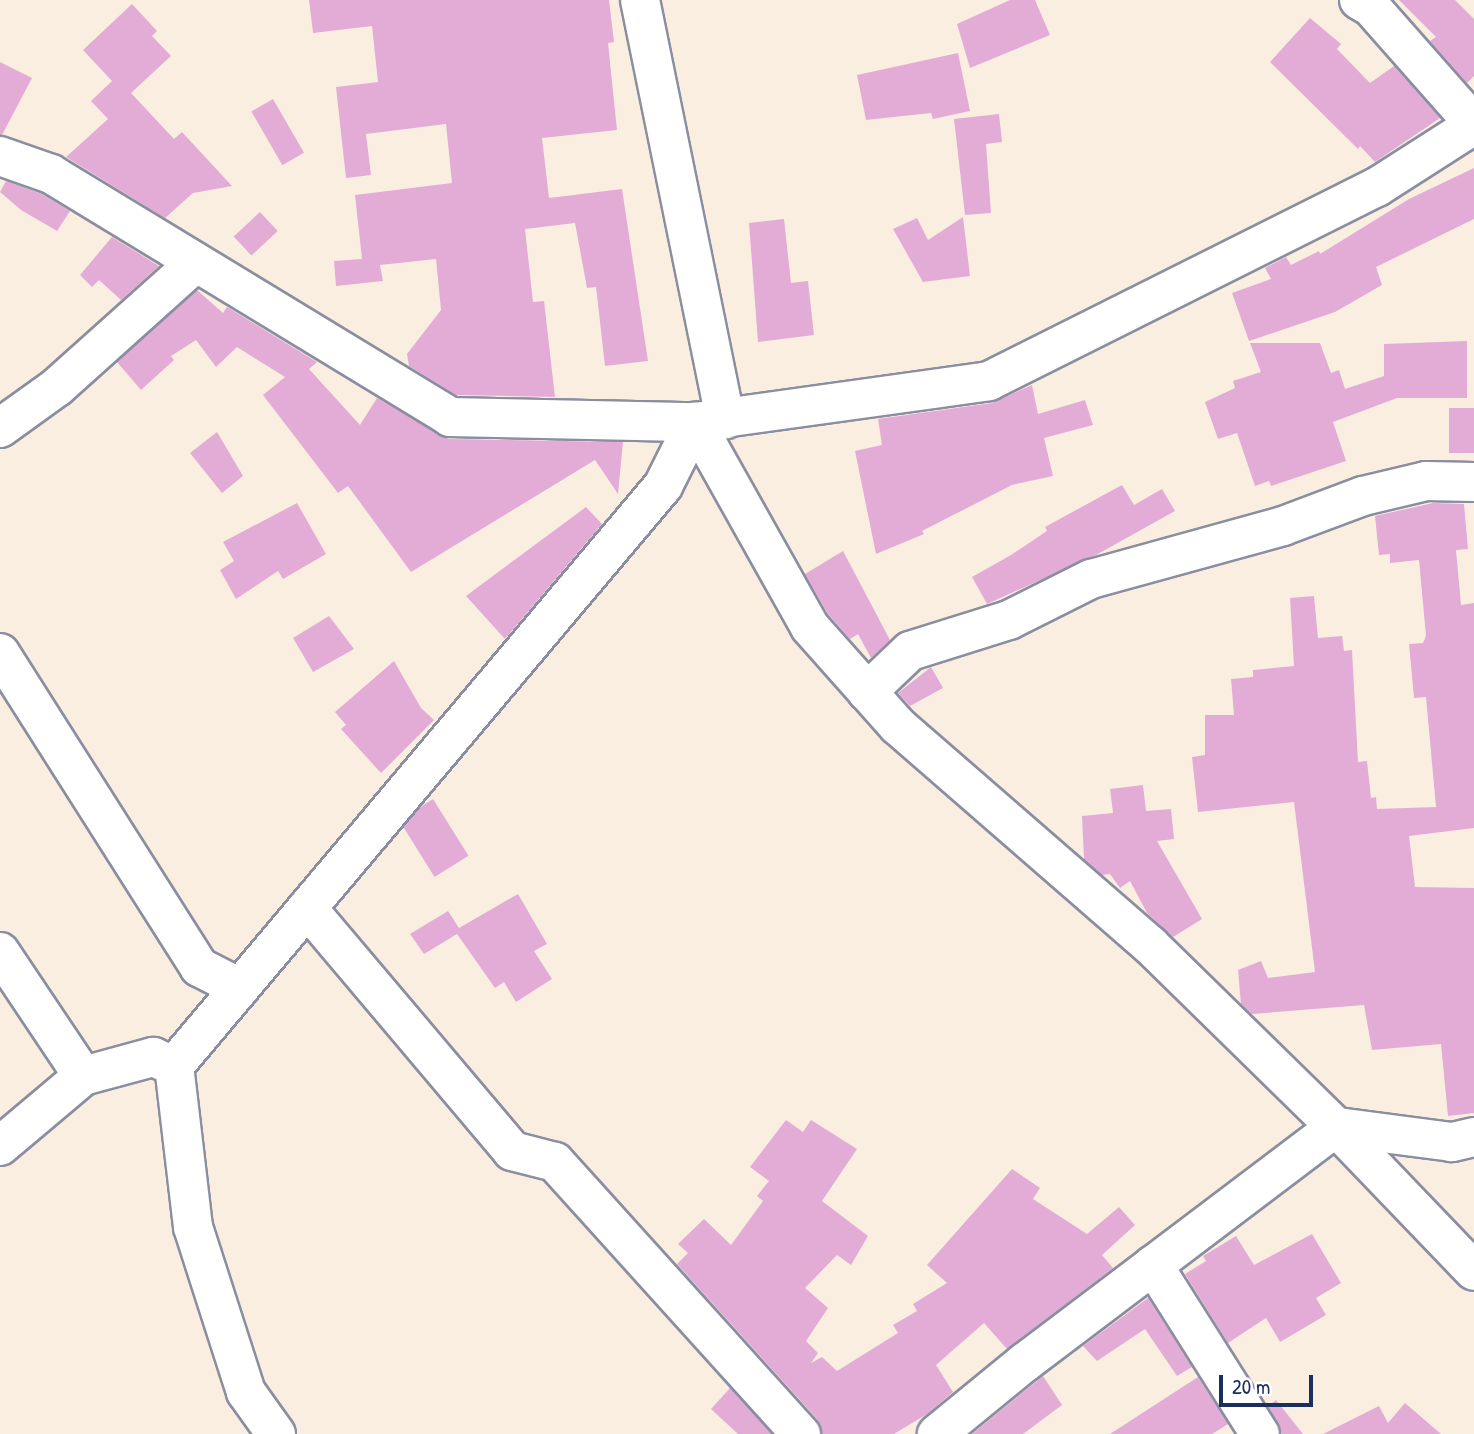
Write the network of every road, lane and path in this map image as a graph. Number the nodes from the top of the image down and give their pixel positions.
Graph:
1 (640, 0) edge
2 (1359, 0) edge
3 (1474, 124) edge
4 (0, 156) edge
5 (195, 263) junction
6 (710, 421) junction
7 (0, 428) edge
8 (1474, 482) edge
9 (0, 653) edge
10 (867, 692) junction
11 (307, 908) junction
12 (0, 951) edge
13 (240, 988) junction
14 (174, 1066) junction
15 (83, 1076) junction
16 (1336, 1127) junction
17 (1474, 1137) edge
18 (0, 1146) edge
19 (1153, 1265) junction
20 (1474, 1271) edge
21 (276, 1434) edge
22 (801, 1434) edge
23 (937, 1434) edge
24 (1260, 1434) edge

1 - 6 street
2 - 3 street
3 - 6 street
4 - 5 street
5 - 6 street
5 - 7 street
6 - 10 street
6 - 11 street
8 - 10 street
9 - 13 street
10 - 16 street
11 - 13 street
11 - 22 street
12 - 15 street
13 - 14 street
14 - 15 street
14 - 21 street
15 - 18 street
16 - 17 street
16 - 19 street
16 - 20 street
19 - 23 street
19 - 24 street

